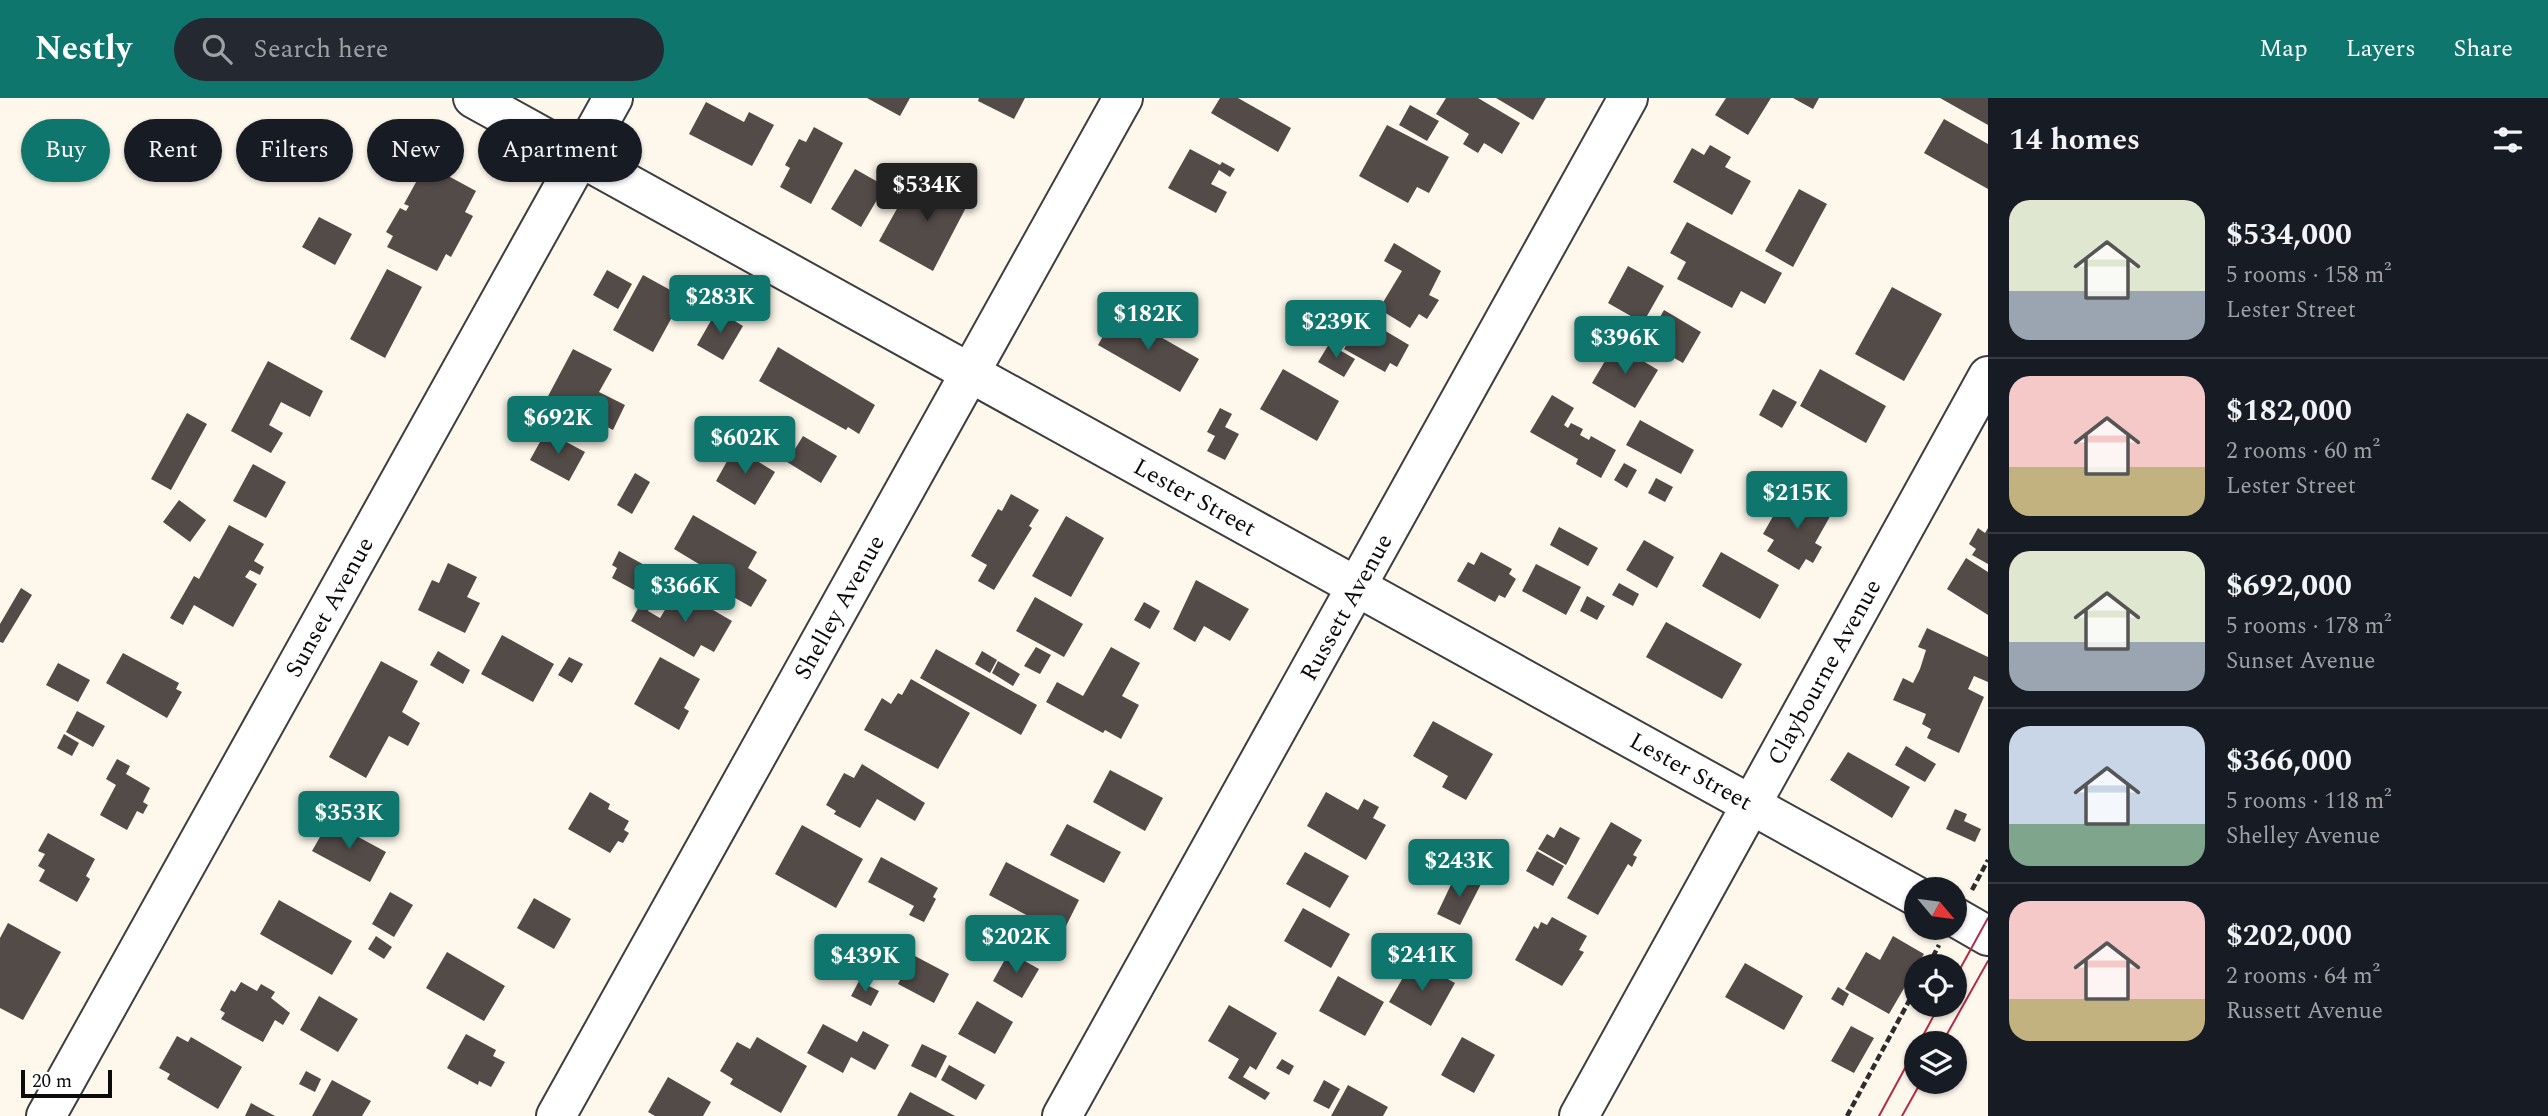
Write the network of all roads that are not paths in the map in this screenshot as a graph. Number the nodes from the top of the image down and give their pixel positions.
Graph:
1 (473, 98) edge
2 (612, 98) edge
3 (1123, 98) edge
4 (1628, 98) edge
5 (511, 119) edge
6 (600, 119) edge
7 (565, 182) edge
8 (624, 182) edge
9 (970, 372) junction
10 (1988, 376) edge
11 (1357, 586) junction
12 (1751, 804) junction
13 (1904, 889) edge
14 (1967, 923) edge
15 (1988, 936) edge
16 (46, 1116) edge
17 (556, 1116) edge
18 (1062, 1116) edge
19 (1578, 1116) edge

1 - 5 street, Lester Street
2 - 6 street, Sunset Avenue
3 - 9 street, Shelley Avenue
4 - 11 street, Russett Avenue
7 - 16 street, Sunset Avenue
8 - 9 street, Lester Street
9 - 11 street, Lester Street
9 - 17 street, Shelley Avenue
10 - 12 street, Claybourne Avenue
11 - 12 street, Lester Street
11 - 18 street, Russett Avenue
12 - 13 street, Lester Street
12 - 19 street, Claybourne Avenue
14 - 15 street

